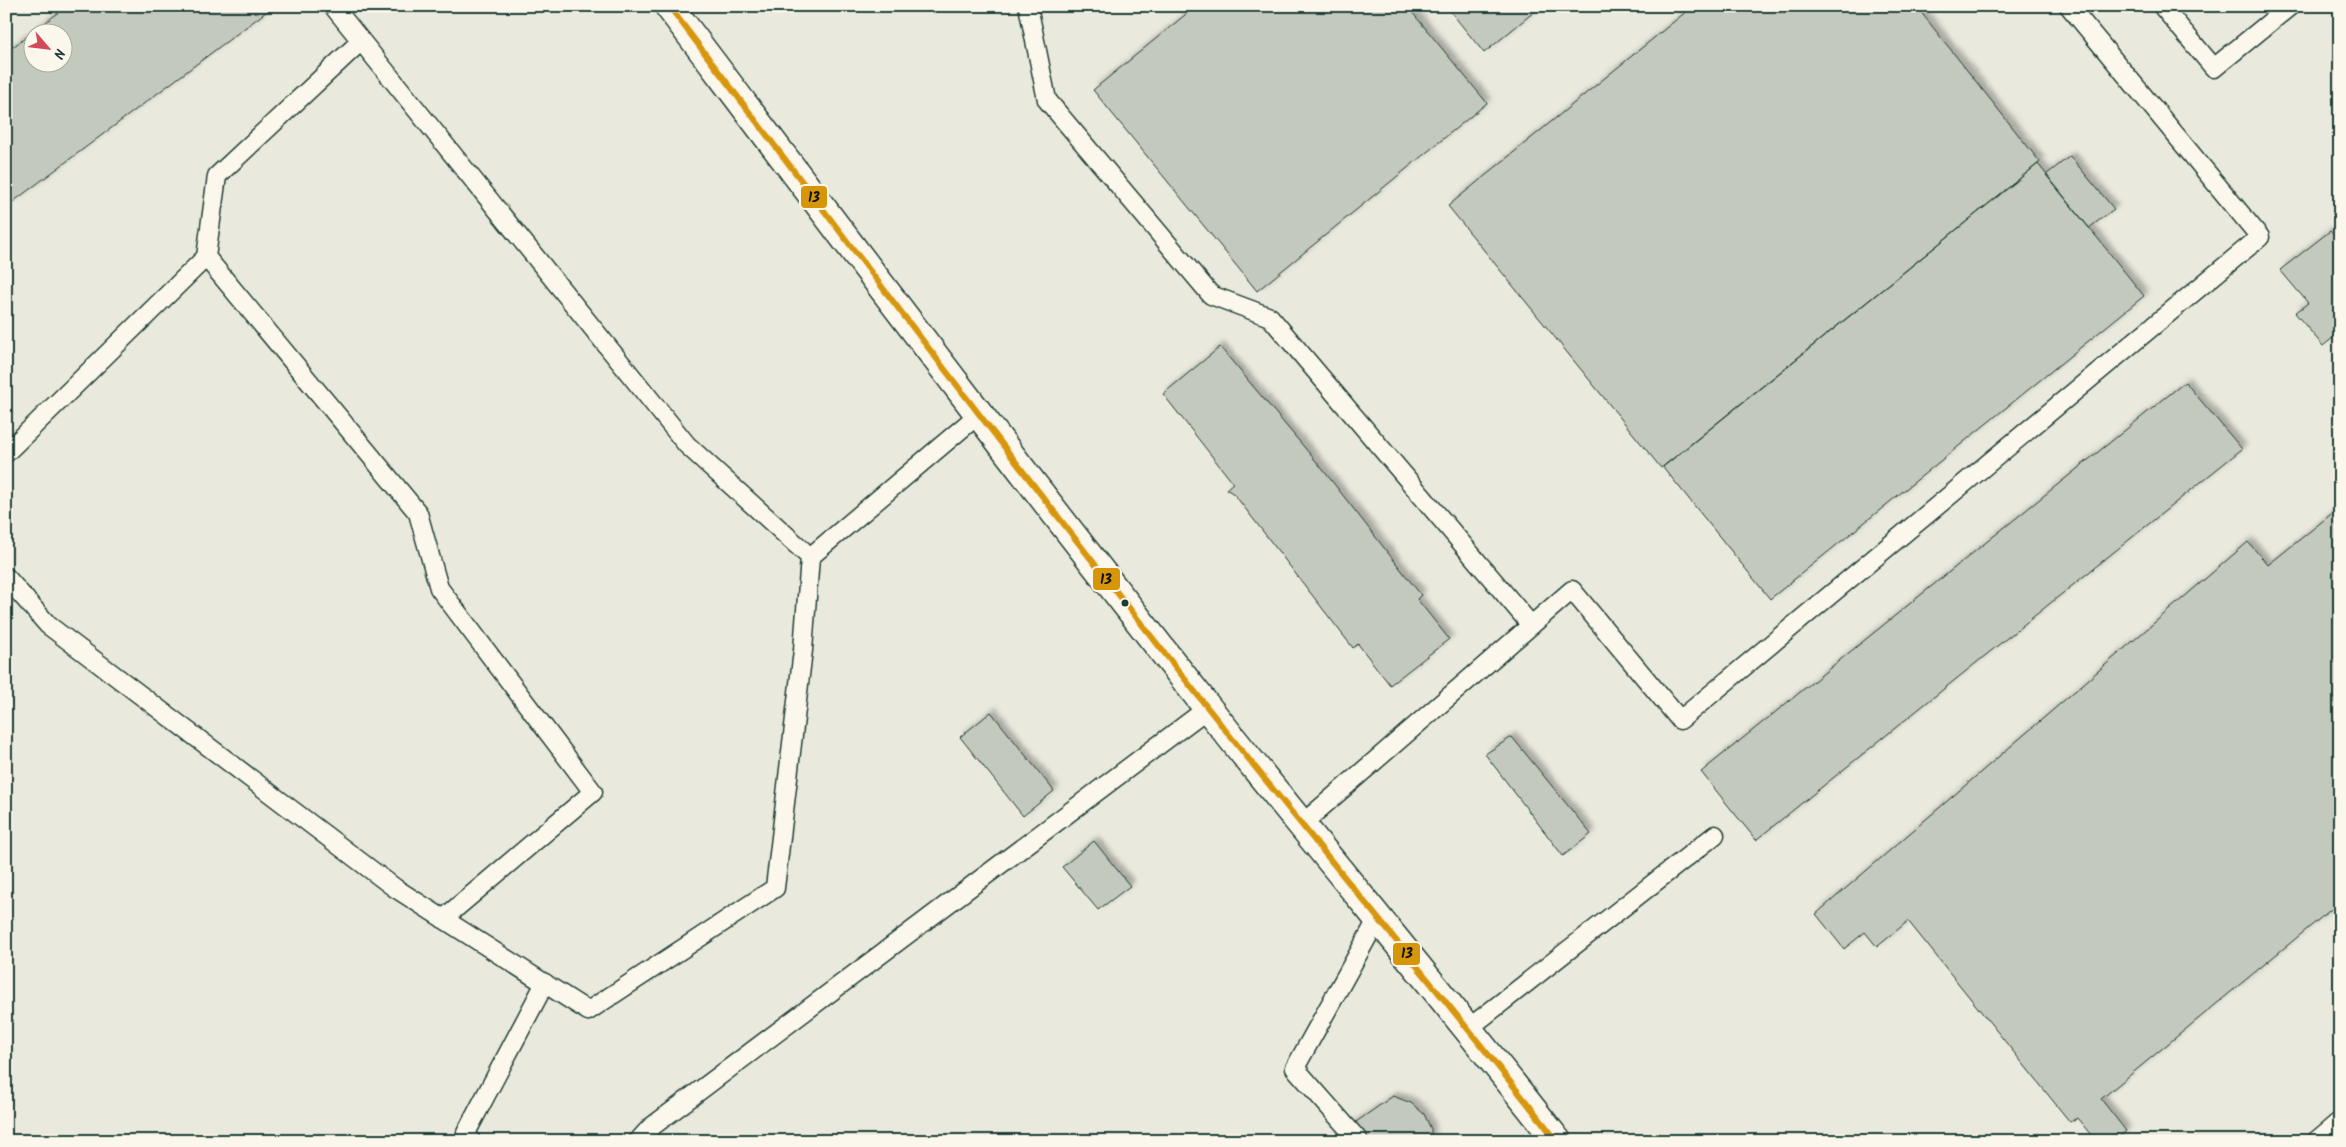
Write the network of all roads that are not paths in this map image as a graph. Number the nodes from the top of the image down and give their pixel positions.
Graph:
1 (333, 6) edge
2 (669, 6) edge
3 (1028, 6) edge
4 (2068, 6) edge
5 (2162, 6) edge
6 (2290, 6) edge
7 (361, 41) junction
8 (206, 258) junction
9 (979, 414) junction
10 (6, 452) edge
11 (810, 557) junction
12 (6, 577) edge
13 (1531, 625) junction
14 (1208, 708) junction
15 (1302, 824) junction
16 (1715, 835) dead end
17 (1378, 918) junction
18 (443, 919) junction
19 (545, 983) junction
20 (1468, 1028) junction
21 (2340, 1121) edge
22 (470, 1141) edge
23 (638, 1141) edge
24 (1359, 1141) edge
25 (1557, 1141) edge
26 (2316, 1141) edge

1 - 7 lane
2 - 9 main road
3 - 13 lane
4 - 13 lane
5 - 6 lane
7 - 8 lane
7 - 11 lane
8 - 10 lane
8 - 18 lane
9 - 11 lane
9 - 14 main road
11 - 19 lane
12 - 18 lane
13 - 15 lane
14 - 15 main road
14 - 23 lane
15 - 17 main road
16 - 20 lane
17 - 20 main road
17 - 24 lane
18 - 19 lane
19 - 22 lane
20 - 25 main road
21 - 26 lane

